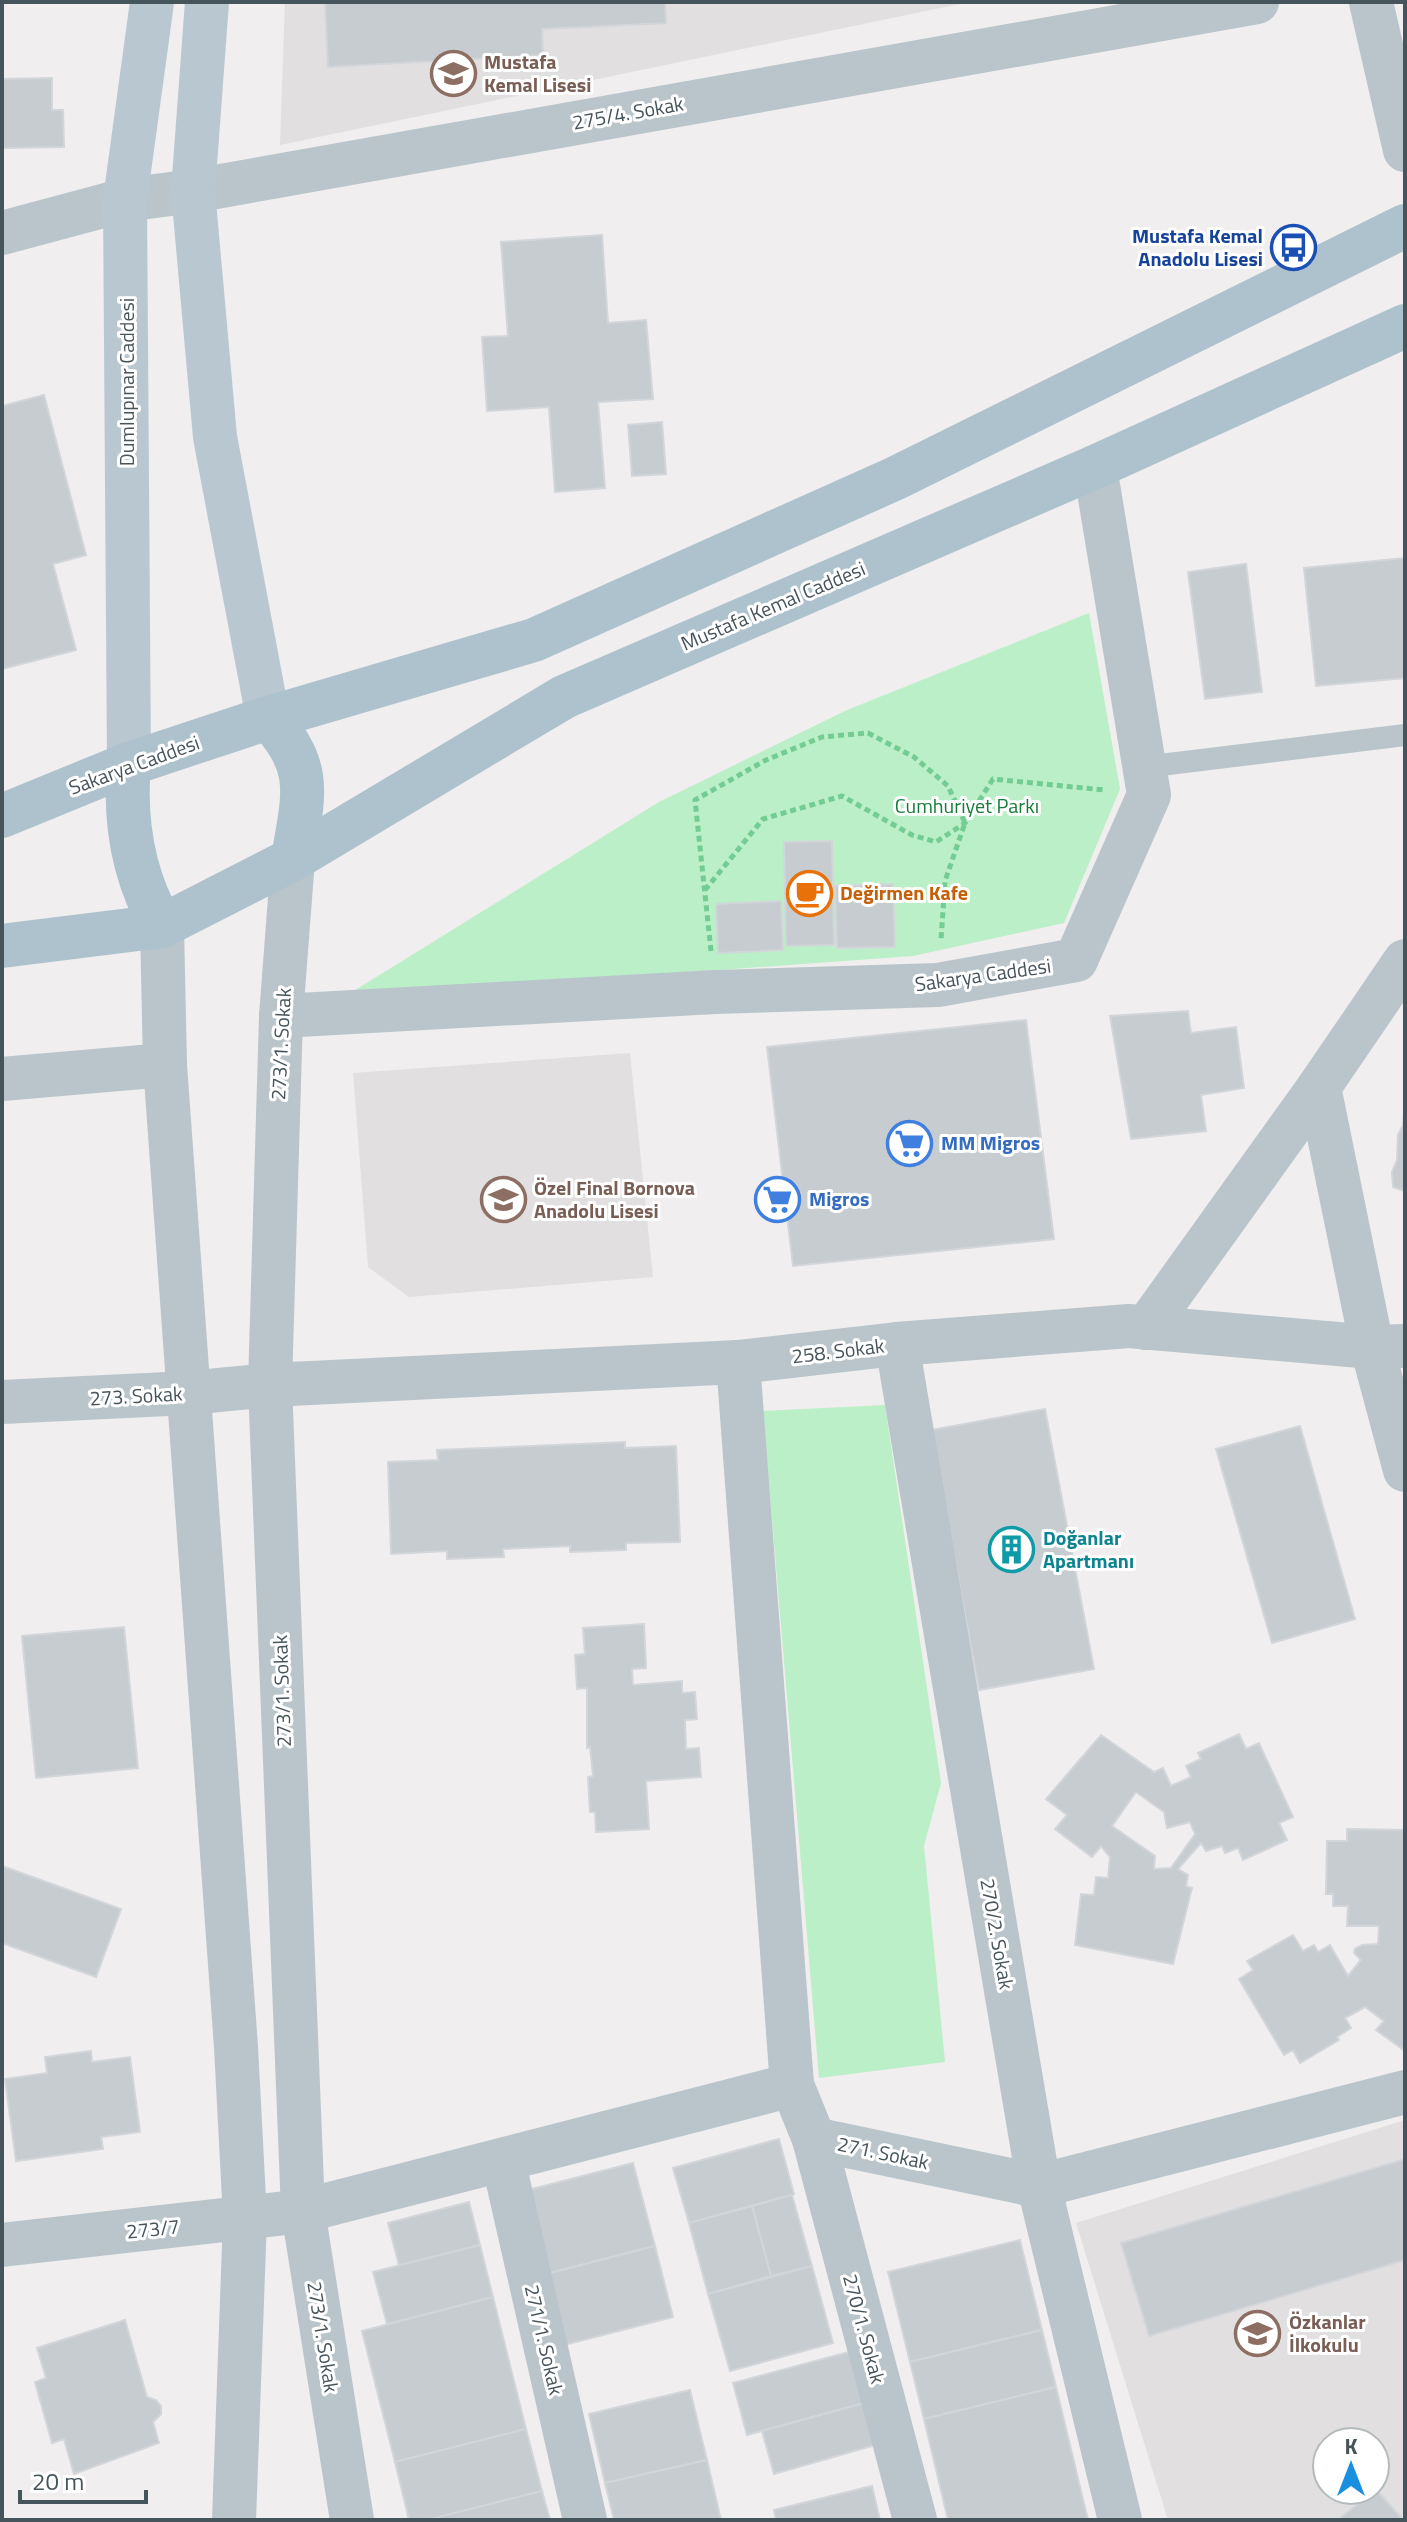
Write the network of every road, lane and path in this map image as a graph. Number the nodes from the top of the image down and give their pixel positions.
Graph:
1 (152, 2) edge
2 (207, 2) edge
3 (1257, 2) edge
4 (1371, 2) edge
5 (1060, 18) edge
6 (1405, 150) edge
7 (193, 191) junction
8 (125, 200) junction
9 (1405, 226) edge
10 (2, 233) edge
11 (1405, 326) edge
12 (1095, 467) junction
13 (268, 718) junction
14 (1405, 735) edge
15 (129, 764) junction
16 (1147, 781) junction
17 (2, 816) edge
18 (965, 823) junction
19 (293, 859) junction
20 (705, 891) junction
21 (162, 926) junction
22 (2, 946) edge
23 (1405, 961) edge
24 (938, 985) junction
25 (715, 992) junction
26 (281, 1016) junction
27 (165, 1065) junction
28 (2, 1079) edge
29 (1319, 1087) junction
30 (1146, 1328) junction
31 (897, 1344) junction
32 (1389, 1346) edge
33 (738, 1362) junction
34 (270, 1385) junction
35 (188, 1393) junction
36 (2, 1402) edge
37 (1405, 1470) edge
38 (792, 2085) junction
39 (1405, 2092) edge
40 (814, 2139) junction
41 (503, 2160) junction
42 (1039, 2186) junction
43 (303, 2211) junction
44 (245, 2218) junction
45 (2, 2245) edge
46 (234, 2520) edge
47 (352, 2520) edge
48 (585, 2520) edge
49 (915, 2520) edge
50 (1120, 2520) edge

1 - 8 main road, Dumlupınar Caddesi
2 - 7 main road
3 - 5 street, 275/4. Sokak
4 - 6 street
5 - 7 street, 275/4. Sokak
7 - 8 street, 275/4. Sokak
7 - 13 main road
8 - 10 street, 275/4. Sokak
8 - 15 main road, Dumlupınar Caddesi
9 - 13 main road
11 - 12 main road, Mustafa Kemal Caddesi
12 - 16 street
12 - 19 main road, Mustafa Kemal Caddesi
13 - 15 main road, Sakarya Caddesi
13 - 19 main road
14 - 16 lane
15 - 17 main road, Sakarya Caddesi
15 - 21 main road
16 - 18 path
16 - 24 street, Sakarya Caddesi
18 - 20 path
18 - 20 path
18 - 24 path
19 - 21 main road, Mustafa Kemal Caddesi
19 - 26 street, 273/1. Sokak
20 - 25 path
21 - 22 main road
21 - 27 street
23 - 29 street
24 - 25 street, Sakarya Caddesi
25 - 26 street, Sakarya Caddesi
26 - 34 street, 273/1. Sokak
27 - 28 street
27 - 35 street
29 - 30 street
29 - 32 street
30 - 31 street, 258. Sokak
30 - 32 street, 258. Sokak
31 - 33 street, 258. Sokak
31 - 42 street, 270/2. Sokak
32 - 37 street
33 - 34 street, 258. Sokak
33 - 38 street, 271. Sokak
34 - 35 street, 273. Sokak
34 - 43 street, 273/1. Sokak
35 - 36 street, 273. Sokak
35 - 44 street
38 - 40 street, 271. Sokak
38 - 41 street
39 - 42 street, 271. Sokak
40 - 42 street, 271. Sokak
40 - 49 street, 270/1. Sokak
41 - 43 street
41 - 48 street, 271/1. Sokak
42 - 50 street, 270/2. Sokak
43 - 44 street, 273/7
43 - 47 street, 273/1. Sokak
44 - 45 street, 273/7
44 - 46 street

